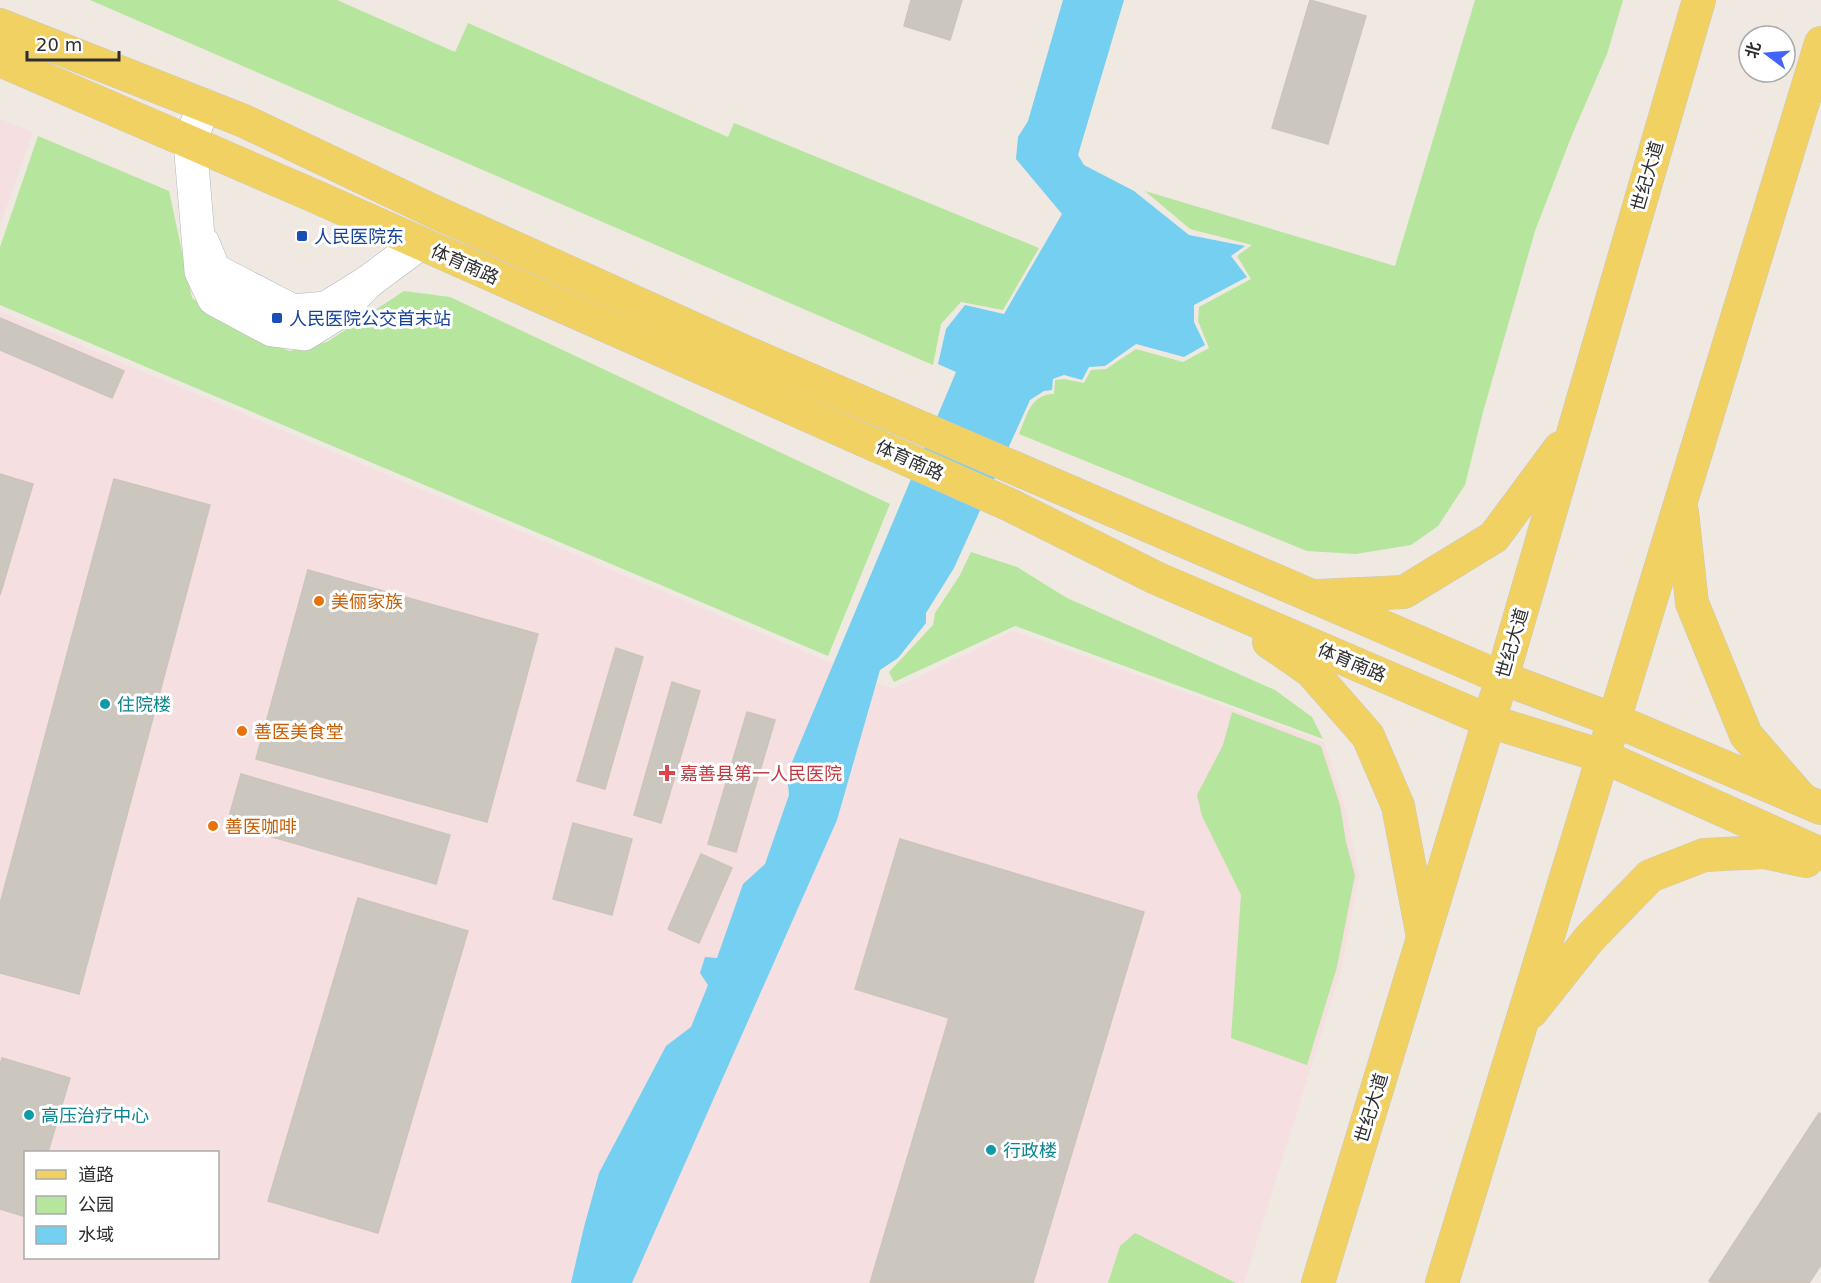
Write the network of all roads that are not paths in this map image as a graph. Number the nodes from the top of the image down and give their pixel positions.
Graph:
1 (1699, 0) edge
2 (0, 25) edge
3 (1821, 43) edge
4 (0, 60) edge
5 (204, 105) junction
6 (190, 142) junction
7 (419, 244) junction
8 (1573, 429) junction
9 (1680, 500) junction
10 (1267, 577) junction
11 (1216, 604) junction
12 (1502, 678) junction
13 (1614, 720) junction
14 (1489, 721) junction
15 (1602, 756) junction
16 (1813, 805) edge
17 (1821, 854) edge
18 (1821, 865) edge
19 (1423, 937) junction
20 (1520, 1025) junction
21 (1318, 1283) edge
22 (1442, 1283) edge

1 - 8 main road, 世纪大道
2 - 5 main road, 体育南路
3 - 9 main road
4 - 6 main road, 体育南路
5 - 6 lane
5 - 10 main road, 体育南路
6 - 7 main road, 体育南路
6 - 7 lane
7 - 11 main road, 体育南路
8 - 10 main road
8 - 12 main road, 世纪大道
9 - 13 main road
9 - 16 main road
10 - 12 main road, 体育南路
11 - 14 main road, 体育南路
11 - 19 main road
12 - 13 main road, 体育南路
12 - 14 main road, 世纪大道
13 - 15 main road
13 - 16 main road, 体育南路
14 - 15 main road, 体育南路
14 - 19 main road, 世纪大道
15 - 17 main road, 体育南路
15 - 20 main road
18 - 20 main road
19 - 21 main road, 世纪大道
20 - 22 main road

